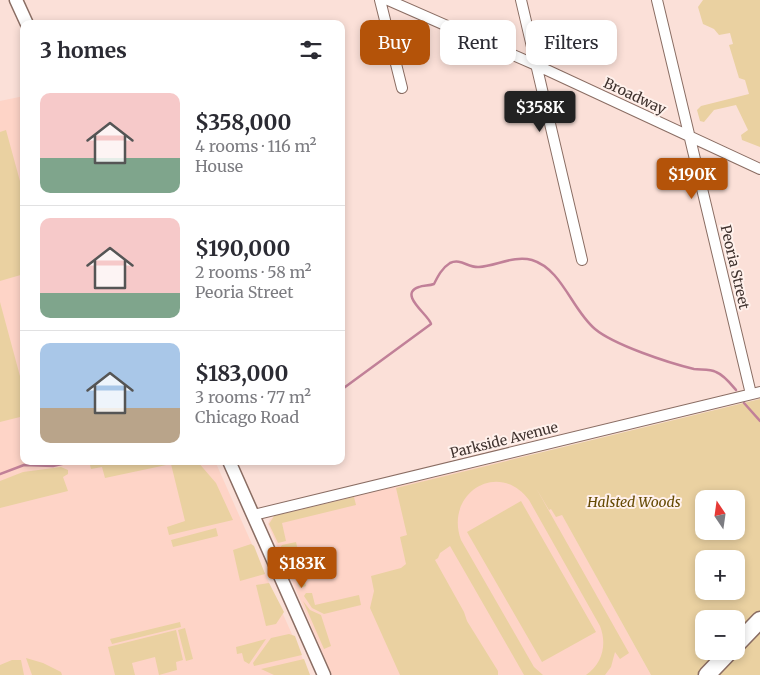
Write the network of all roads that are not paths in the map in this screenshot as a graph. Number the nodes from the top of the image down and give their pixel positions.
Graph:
1 (16, 0) edge
2 (380, 0) edge
3 (388, 0) edge
4 (521, 0) edge
5 (657, 0) edge
6 (24, 20) edge
7 (526, 21) edge
8 (526, 60) edge
9 (536, 65) edge
10 (538, 65) edge
11 (402, 88) dead end
12 (690, 137) junction
13 (760, 169) edge
14 (582, 260) dead end
15 (755, 393) edge
16 (231, 465) edge
17 (254, 515) junction
18 (760, 620) edge
19 (745, 636) edge
20 (721, 660) edge
21 (324, 675) edge
22 (707, 675) edge

1 - 6 street
2 - 11 street
3 - 8 street, Broadway
4 - 7 street
5 - 12 street, Peoria Street
9 - 14 street
10 - 12 street, Broadway
12 - 13 street, Broadway
12 - 15 street, Peoria Street
15 - 17 street, Parkside Avenue
16 - 17 street
17 - 21 street
18 - 19 main road
20 - 22 main road

